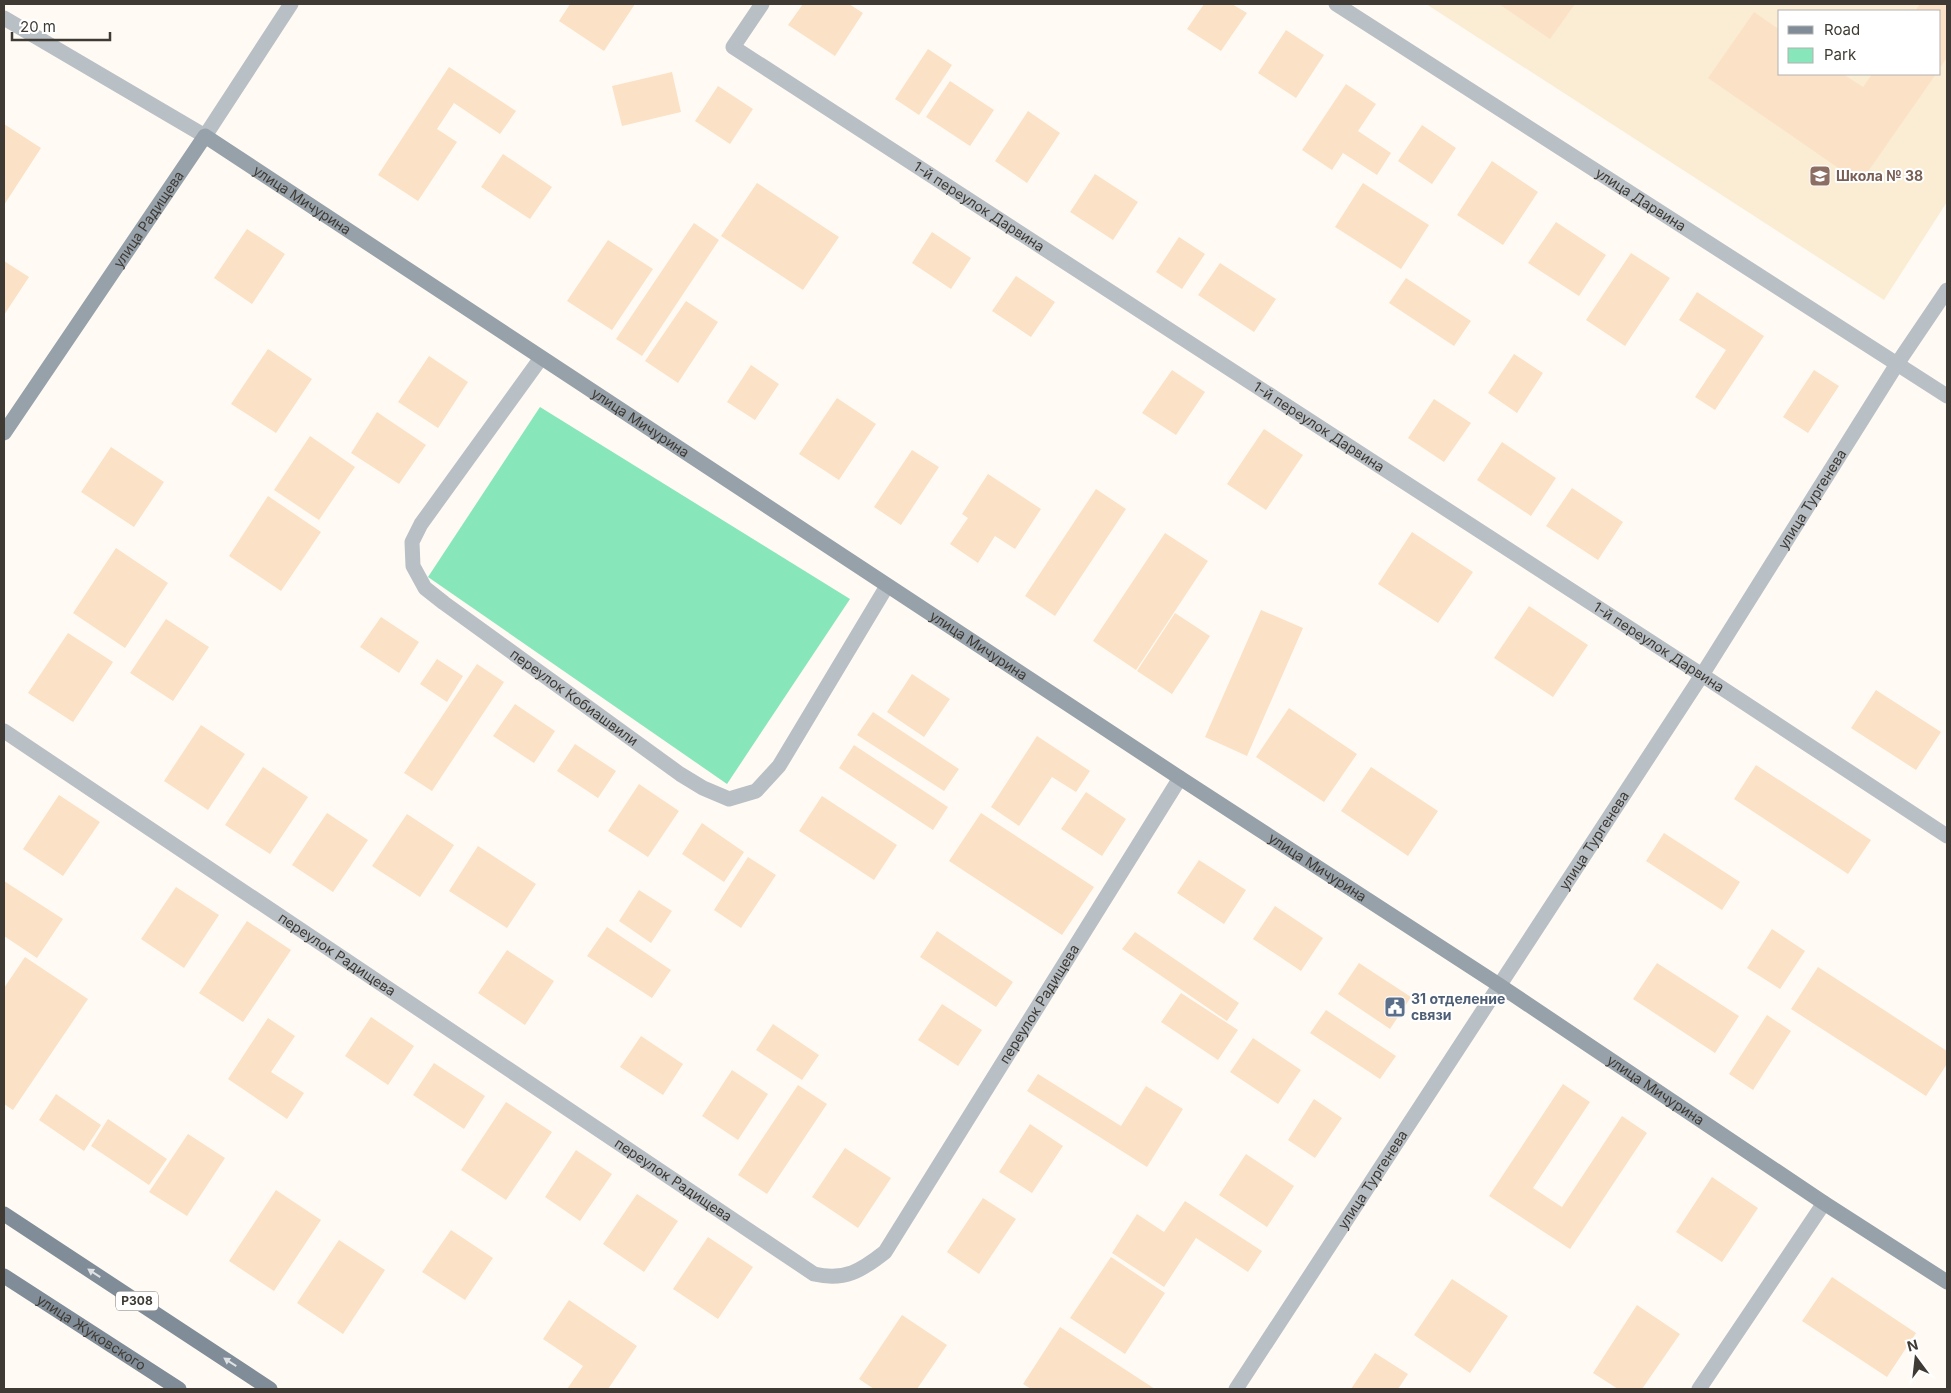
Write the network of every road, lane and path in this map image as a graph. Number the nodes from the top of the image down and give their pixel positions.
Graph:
1 (290, 4) edge
2 (762, 4) edge
3 (1336, 4) edge
4 (4, 18) edge
5 (205, 136) junction
6 (1947, 290) edge
7 (541, 358) junction
8 (1897, 364) junction
9 (1947, 396) edge
10 (4, 433) edge
11 (887, 586) junction
12 (1702, 675) junction
13 (4, 731) edge
14 (1180, 778) junction
15 (1947, 836) edge
16 (1499, 985) junction
17 (1824, 1203) junction
18 (4, 1214) edge
19 (4, 1276) edge
20 (1947, 1282) edge
21 (179, 1389) edge
22 (270, 1389) edge
23 (1236, 1389) edge
24 (1699, 1389) edge

1 - 5 street, улица Радищева
2 - 12 street, 1-й переулок Дарвина
3 - 8 street, улица Дарвина
4 - 5 street, улица Мичурина
5 - 7 street, улица Мичурина
5 - 10 street, улица Радищева
6 - 8 street, улица Тургенева
7 - 11 street, улица Мичурина
7 - 11 street, переулок Кобиашвили
8 - 9 street, улица Дарвина
8 - 12 street, улица Тургенева
11 - 14 street, улица Мичурина
12 - 15 street, 1-й переулок Дарвина
12 - 16 street, улица Тургенева
13 - 14 street, переулок Радищева
14 - 16 street, улица Мичурина
16 - 17 street, улица Мичурина
16 - 23 street, улица Тургенева
17 - 20 street, улица Мичурина
17 - 24 street
22 -> 18 main road, P308
19 - 21 main road, улица Жуковского

